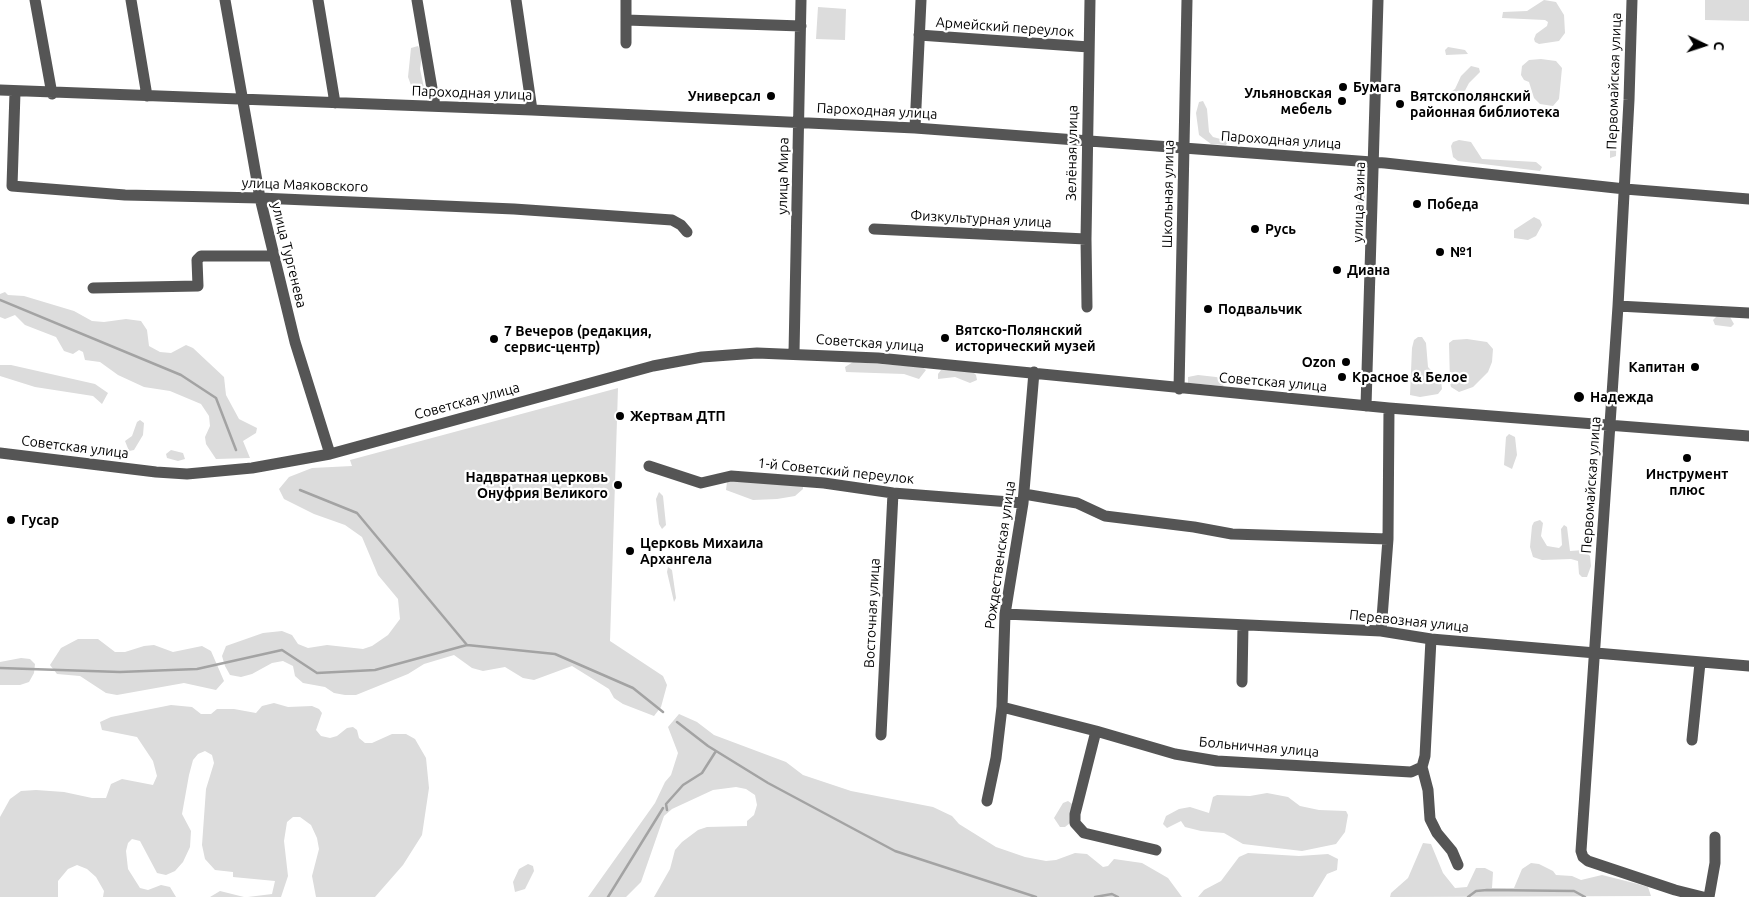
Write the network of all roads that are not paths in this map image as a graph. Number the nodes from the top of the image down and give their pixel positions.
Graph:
1 (36, 0) edge
2 (131, 0) edge
3 (225, 0) edge
4 (318, 0) edge
5 (418, 0) edge
6 (516, 0) edge
7 (626, 0) edge
8 (801, 0) edge
9 (921, 0) edge
10 (1090, 0) edge
11 (1187, 0) edge
12 (1378, 0) edge
13 (1632, 0) edge
14 (626, 20) junction
15 (801, 26) junction
16 (919, 36) junction
17 (626, 43) dead end
18 (1089, 48) junction
19 (0, 90) edge
20 (15, 92) junction
21 (52, 94) junction
22 (147, 96) junction
23 (242, 99) junction
24 (335, 103) junction
25 (435, 106) junction
26 (532, 110) junction
27 (799, 122) junction
28 (916, 128) junction
29 (1087, 139) junction
30 (1184, 148) junction
31 (1375, 162) junction
32 (1625, 189) junction
33 (260, 198) junction
34 (1749, 199) edge
35 (874, 229) dead end
36 (687, 232) dead end
37 (1086, 239) junction
38 (274, 256) junction
39 (93, 288) dead end
40 (1618, 306) junction
41 (1087, 307) dead end
42 (1749, 313) edge
43 (794, 353) junction
44 (1034, 372) junction
45 (1179, 389) junction
46 (1366, 406) junction
47 (1389, 408) junction
48 (1610, 424) junction
49 (1749, 436) edge
50 (0, 453) edge
51 (330, 454) junction
52 (649, 466) dead end
53 (893, 492) junction
54 (1024, 498) junction
55 (1388, 538) junction
56 (1005, 614) junction
57 (1243, 625) junction
58 (1381, 631) junction
59 (1431, 639) junction
60 (1594, 653) junction
61 (1700, 663) junction
62 (1749, 666) edge
63 (1242, 682) dead end
64 (1002, 707) junction
65 (1096, 731) junction
66 (881, 735) dead end
67 (1692, 740) dead end
68 (1422, 767) junction
69 (987, 801) dead end
70 (1715, 837) dead end
71 (1156, 850) dead end
72 (1458, 865) dead end
73 (1703, 897) edge
74 (1710, 897) edge

1 - 21 street
2 - 22 street
3 - 23 street, улица Тургенева
4 - 24 street
5 - 25 street
6 - 26 street
7 - 14 street
8 - 15 street, улица Мира
9 - 16 street, Армейский переулок
10 - 18 street, Зелёная улица
11 - 30 street, Школьная улица
12 - 31 street, улица Азина
13 - 32 street, Первомайская улица
14 - 15 street
14 - 17 street
15 - 27 street, улица Мира
16 - 18 street, Армейский переулок
16 - 28 street, Армейский переулок
18 - 29 street, Зелёная улица
19 - 20 street, Пароходная улица
20 - 21 street, Пароходная улица
20 - 33 street, улица Маяковского
21 - 22 street, Пароходная улица
22 - 23 street, Пароходная улица
23 - 24 street, Пароходная улица
23 - 33 street, улица Тургенева
24 - 25 street, Пароходная улица
25 - 26 street, Пароходная улица
26 - 27 street, Пароходная улица
27 - 28 street, Пароходная улица
27 - 43 street, улица Мира
28 - 29 street, Пароходная улица
29 - 30 street, Пароходная улица
29 - 37 street, Зелёная улица
30 - 31 street, Пароходная улица
30 - 45 street, Школьная улица
31 - 32 street, Пароходная улица
31 - 46 street, улица Азина
32 - 34 street, Пароходная улица
32 - 40 street, Первомайская улица
33 - 36 street, улица Маяковского
33 - 38 street, улица Тургенева
35 - 37 street, Физкультурная улица
37 - 41 street, Зелёная улица
38 - 39 street
38 - 51 street, улица Тургенева
40 - 42 street
40 - 48 street, Первомайская улица
43 - 44 street, Советская улица
43 - 51 street, Советская улица
44 - 45 street, Советская улица
44 - 54 street, Рождественская улица
45 - 46 street, Советская улица
46 - 47 street, Советская улица
47 - 48 street, Советская улица
47 - 55 street
48 - 49 street, Советская улица
48 - 60 street, Первомайская улица
50 - 51 street, Советская улица
52 - 53 street, 1-й Советский переулок
53 - 54 street, 1-й Советский переулок
53 - 66 street, Восточная улица
54 - 55 street, 1-й Советский переулок
54 - 56 street, Рождественская улица
55 - 58 street
56 - 57 street, Перевозная улица
56 - 64 street, Рождественская улица
57 - 58 street, Перевозная улица
57 - 63 street
58 - 59 street, Перевозная улица
59 - 60 street, Перевозная улица
59 - 68 street
60 - 61 street, Перевозная улица
60 - 73 street, Первомайская улица
61 - 62 street, Перевозная улица
61 - 67 street
64 - 65 street, Больничная улица
64 - 69 street, Рождественская улица
65 - 68 street, Больничная улица
65 - 71 street
68 - 72 street
70 - 74 street

